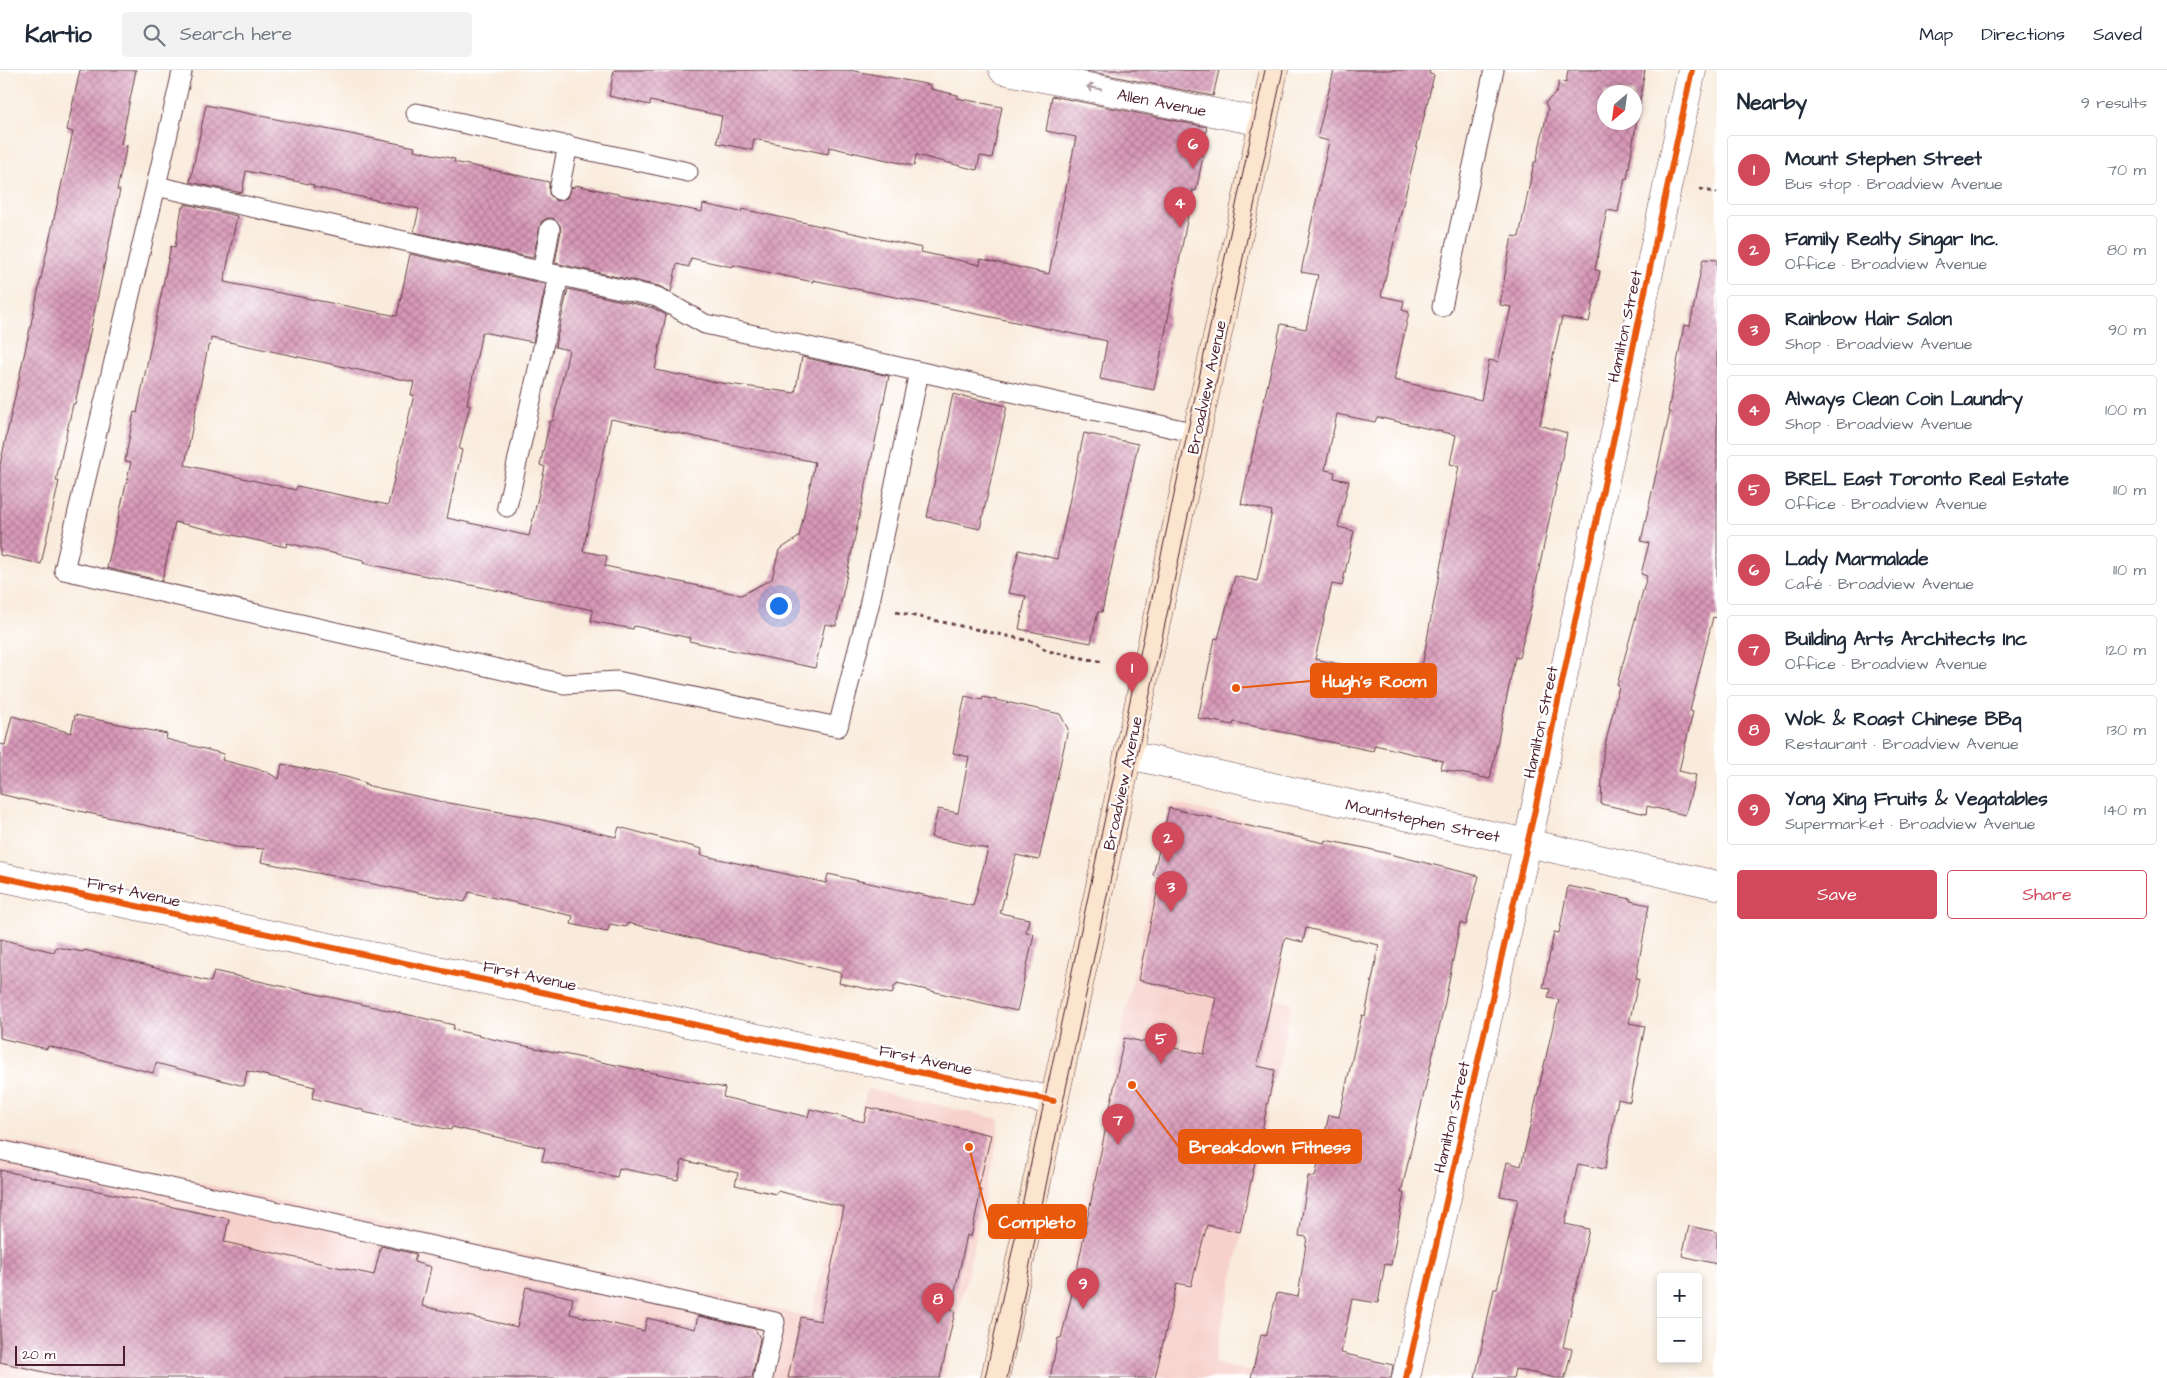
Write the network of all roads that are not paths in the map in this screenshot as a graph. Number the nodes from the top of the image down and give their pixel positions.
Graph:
1 (1003, 70) edge
2 (1274, 70) edge
3 (1494, 70) edge
4 (1692, 70) edge
5 (182, 72) dead end
6 (416, 114) dead end
7 (1262, 122) junction
8 (568, 145) junction
9 (688, 172) dead end
10 (156, 186) junction
11 (559, 190) dead end
12 (550, 229) dead end
13 (550, 274) junction
14 (1442, 307) dead end
15 (919, 372) junction
16 (1196, 433) junction
17 (507, 507) dead end
18 (1128, 754) junction
19 (1528, 843) junction
20 (0, 877) edge
21 (1717, 885) edge
22 (1054, 1101) junction
23 (0, 1150) edge
24 (763, 1378) edge
25 (994, 1378) edge
26 (1406, 1378) edge

7 -> 1 street, Allen Avenue
2 - 7 main road, Broadview Avenue
3 - 14 lane
4 - 19 street, Hamilton Street
5 - 10 lane
6 - 8 lane
7 - 16 main road, Broadview Avenue
8 - 9 lane
8 - 11 lane
10 - 13 lane
10 - 15 lane
12 - 13 lane
13 - 15 lane
13 - 17 lane
15 - 16 lane
16 - 18 main road, Broadview Avenue
18 - 19 street, Mountstephen Street
18 - 22 main road, Broadview Avenue
19 - 21 street, Mountstephen Street
19 - 26 street, Hamilton Street
20 - 22 street, First Avenue
22 - 25 main road, Broadview Avenue
23 - 24 lane

